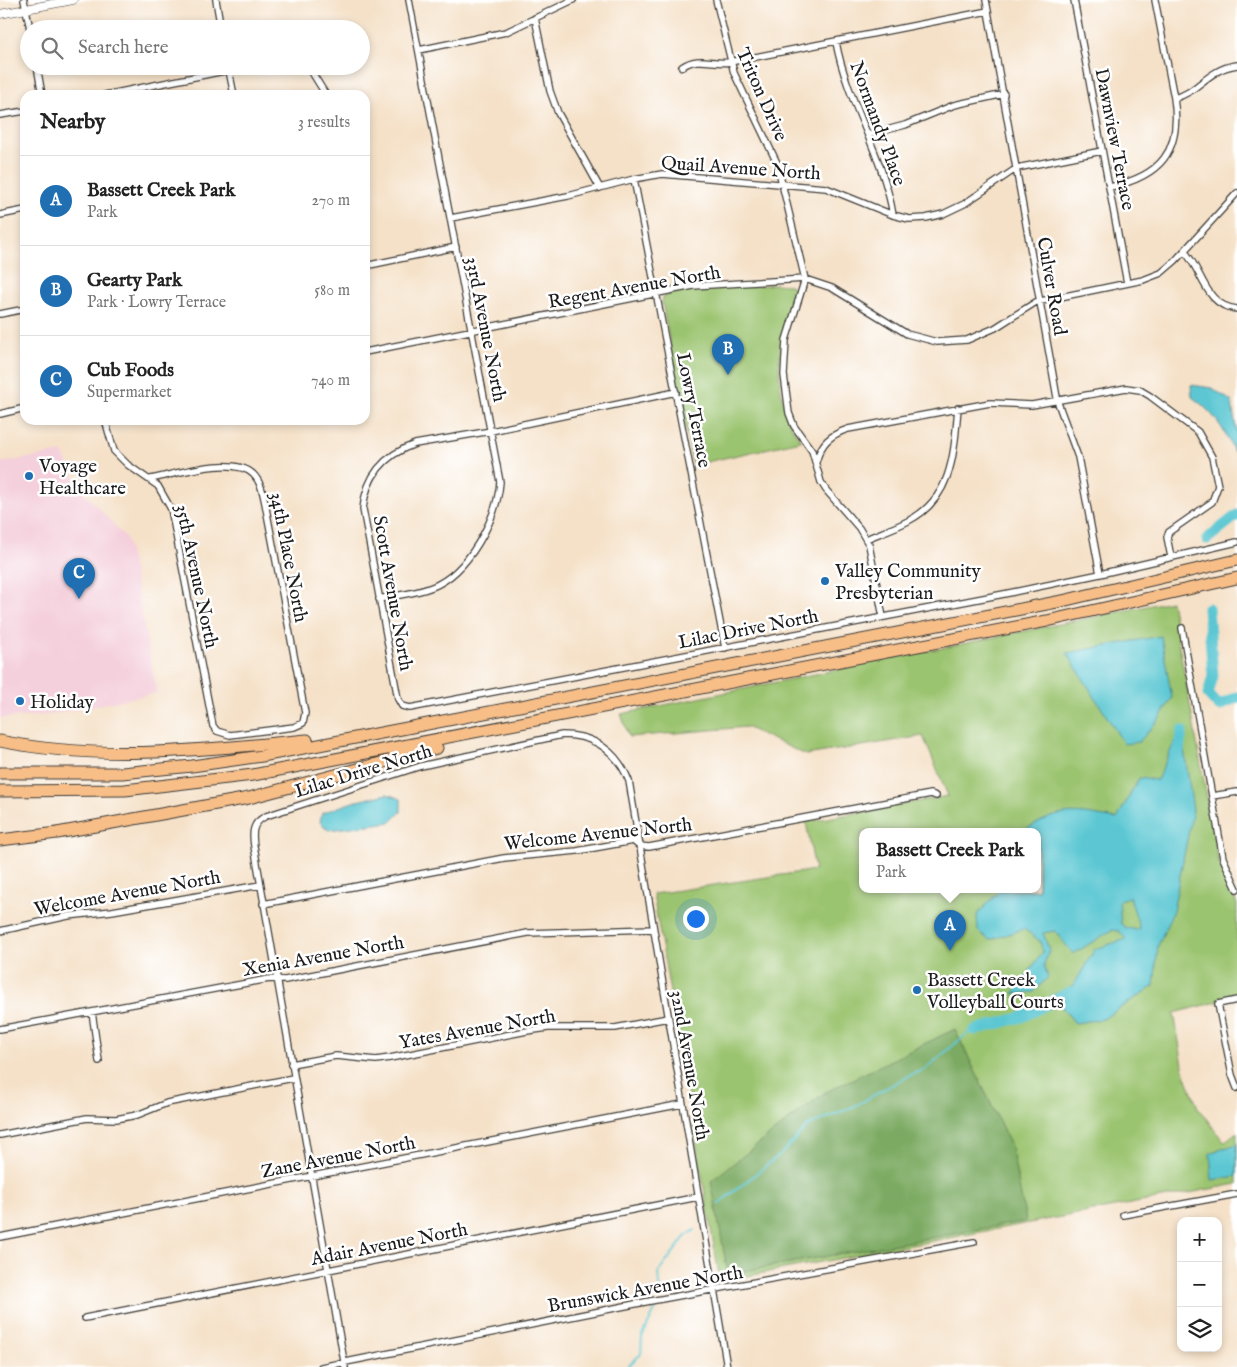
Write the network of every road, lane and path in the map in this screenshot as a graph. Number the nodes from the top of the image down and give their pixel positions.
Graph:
1 (24, 0) edge
2 (73, 0) edge
3 (216, 0) edge
4 (409, 0) edge
5 (573, 0) edge
6 (716, 0) edge
7 (986, 0) edge
8 (1074, 0) edge
9 (1155, 0) edge
10 (26, 9) junction
11 (988, 11) junction
12 (0, 14) edge
13 (535, 18) junction
14 (28, 20) edge
15 (219, 20) edge
16 (836, 42) junction
17 (419, 50) junction
18 (730, 62) junction
19 (1237, 65) edge
20 (682, 67) dead end
21 (39, 75) edge
22 (197, 75) edge
23 (230, 75) edge
24 (314, 75) edge
25 (41, 90) edge
26 (128, 90) edge
27 (233, 90) edge
28 (323, 90) edge
29 (1004, 94) junction
30 (1174, 98) junction
31 (20, 112) edge
32 (0, 115) edge
33 (868, 135) junction
34 (1102, 151) junction
35 (1018, 168) junction
36 (634, 179) junction
37 (783, 183) junction
38 (600, 188) junction
39 (1110, 188) junction
40 (1237, 193) edge
41 (20, 211) edge
42 (0, 215) edge
43 (893, 215) junction
44 (451, 218) junction
45 (456, 247) junction
46 (1184, 251) junction
47 (370, 265) edge
48 (805, 279) junction
49 (1128, 283) junction
50 (658, 295) junction
51 (1041, 300) junction
52 (1237, 309) edge
53 (20, 310) edge
54 (0, 314) edge
55 (473, 332) junction
56 (370, 351) edge
57 (676, 392) junction
58 (1058, 400) junction
59 (958, 408) junction
60 (20, 409) edge
61 (0, 414) edge
62 (106, 425) edge
63 (491, 431) junction
64 (816, 462) junction
65 (150, 479) junction
66 (866, 539) junction
67 (1237, 542) edge
68 (1171, 557) junction
69 (1237, 560) edge
70 (1100, 574) junction
71 (1237, 578) edge
72 (379, 599) junction
73 (883, 617) junction
74 (1182, 628) dead end
75 (725, 648) junction
76 (402, 706) joint
77 (508, 726) junction
78 (217, 731) joint
79 (380, 733) junction
80 (0, 741) edge
81 (624, 768) joint
82 (0, 773) edge
83 (0, 791) edge
84 (1237, 792) edge
85 (936, 796) dead end
86 (1212, 796) junction
87 (0, 840) edge
88 (639, 846) junction
89 (260, 885) junction
90 (1237, 890) edge
91 (263, 904) junction
92 (652, 929) junction
93 (0, 931) edge
94 (276, 980) junction
95 (1237, 1000) edge
96 (92, 1012) junction
97 (668, 1018) junction
98 (0, 1029) edge
99 (99, 1061) dead end
100 (291, 1064) junction
101 (293, 1078) junction
102 (1237, 1088) edge
103 (682, 1104) junction
104 (0, 1135) edge
105 (312, 1177) junction
106 (1237, 1194) edge
107 (698, 1197) junction
108 (1123, 1215) dead end
109 (0, 1237) edge
110 (974, 1242) dead end
111 (328, 1271) junction
112 (714, 1290) junction
113 (85, 1318) dead end
114 (344, 1365) edge
115 (321, 1367) edge
116 (728, 1367) edge

1 - 10 street
2 - 10 street
3 - 15 street
4 - 17 street, 33rd Avenue North
5 - 13 street
6 - 18 street, Triton Drive
7 - 11 street, Culver Road
8 - 34 street, Dawnview Terrace
9 - 30 street
10 - 12 street
10 - 14 street
11 - 16 street
11 - 29 street, Culver Road
13 - 17 street
13 - 38 street
16 - 18 street
16 - 33 street, Normandy Place
17 - 44 street, 33rd Avenue North
18 - 20 street
18 - 37 street, Triton Drive
19 - 30 street
21 - 25 street
22 - 26 street
23 - 27 street
24 - 28 street
29 - 33 street
29 - 35 street, Culver Road
30 - 39 street
31 - 32 street
33 - 43 street, Normandy Place
34 - 35 street, Quail Avenue North
34 - 39 street, Dawnview Terrace
35 - 43 street, Quail Avenue North
35 - 51 street, Culver Road
36 - 37 street, Quail Avenue North
36 - 38 street, Quail Avenue North
36 - 50 street, Lowry Terrace
37 - 43 street, Quail Avenue North
37 - 48 street, Triton Drive
38 - 44 street, Quail Avenue North
39 - 49 street, Dawnview Terrace
40 - 46 street, Regent Avenue North
41 - 42 street
44 - 45 street, 33rd Avenue North
45 - 47 street
45 - 55 street, 33rd Avenue North
46 - 49 street, Regent Avenue North
46 - 52 street
48 - 50 street, Regent Avenue North
48 - 51 street, Regent Avenue North
48 - 64 street
49 - 51 street, Regent Avenue North
50 - 55 street, Regent Avenue North
50 - 57 street, Lowry Terrace
51 - 58 street, Culver Road
53 - 54 street
55 - 56 street, Regent Avenue North
55 - 63 street, 33rd Avenue North
57 - 63 street, Scott Avenue North
57 - 75 street, Lowry Terrace
58 - 59 street
58 - 68 street
58 - 70 street, Culver Road
59 - 64 street
59 - 66 street
60 - 61 street
62 - 65 street, 35th Avenue North
63 - 72 street, 33rd Avenue North
63 - 72 street, Scott Avenue North
64 - 66 street
65 - 78 street, 35th Avenue North
65 - 78 street, 34th Place North
66 - 73 street
67 - 68 street, Lilac Drive North
68 - 70 street, Lilac Drive North
69 - 79 highway
70 - 73 street, Lilac Drive North
71 - 77 highway
72 - 76 street, Scott Avenue North
73 - 75 street, Lilac Drive North
74 - 86 street
75 - 76 street, Lilac Drive North
77 - 83 highway
77 - 87 highway
79 - 80 highway
79 - 82 highway
81 - 88 street, 32nd Avenue North
81 - 89 street, Lilac Drive North
84 - 86 street
85 - 88 street, Welcome Avenue North
86 - 90 street
88 - 91 street, Welcome Avenue North
88 - 92 street, 32nd Avenue North
89 - 91 street
89 - 93 street, Welcome Avenue North
91 - 94 street
92 - 94 street, Xenia Avenue North
92 - 97 street, 32nd Avenue North
94 - 96 street, Xenia Avenue North
94 - 100 street
95 - 102 street
96 - 98 street, Xenia Avenue North
96 - 99 street
97 - 100 street, Yates Avenue North
97 - 103 street, 32nd Avenue North
100 - 101 street
101 - 104 street
101 - 105 street
103 - 105 street, Zane Avenue North
103 - 107 street, 32nd Avenue North
105 - 109 street, Zane Avenue North
105 - 111 street
106 - 108 street
107 - 111 street, Adair Avenue North
107 - 112 street, 32nd Avenue North
110 - 112 street, Brunswick Avenue North
111 - 113 street, Adair Avenue North
111 - 114 street
112 - 114 street, Brunswick Avenue North
112 - 116 street, 32nd Avenue North
114 - 115 street, Brunswick Avenue North

